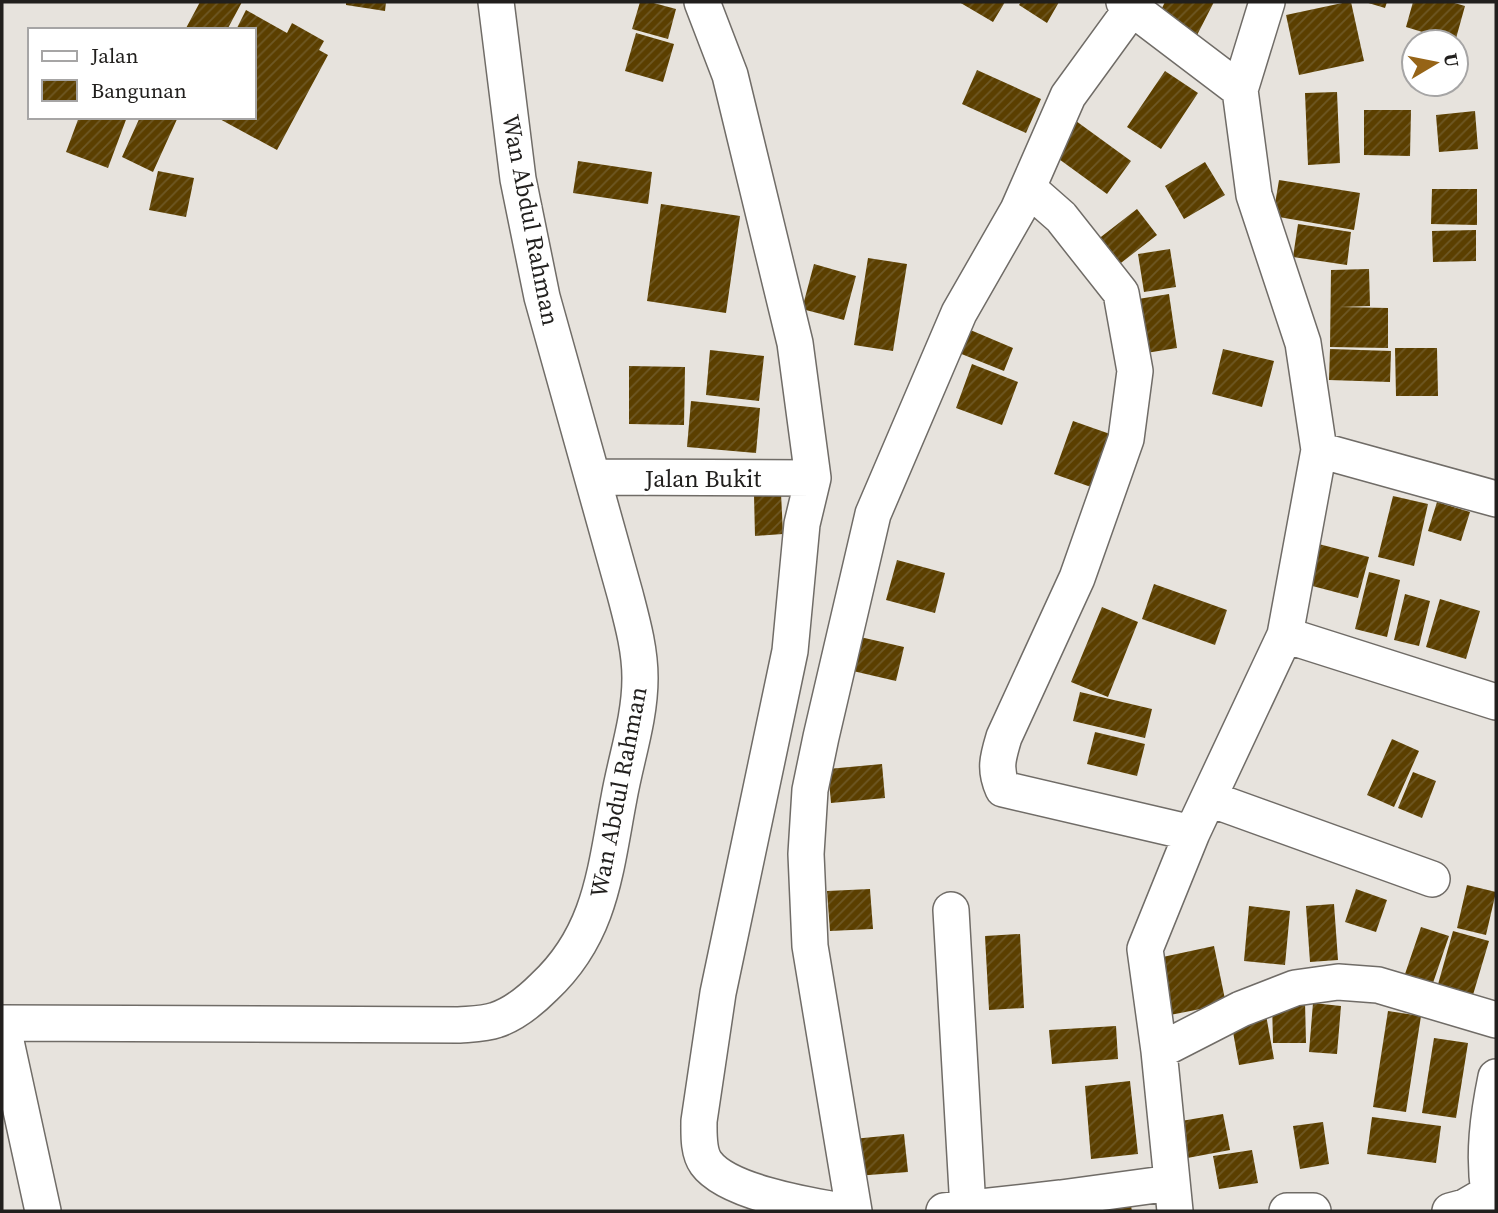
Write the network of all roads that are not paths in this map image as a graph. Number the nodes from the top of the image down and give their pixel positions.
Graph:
1 (495, 2) edge
2 (702, 2) edge
3 (1267, 2) edge
4 (1128, 5) edge
5 (1240, 90) junction
6 (1028, 188) junction
7 (1319, 450) junction
8 (594, 477) junction
9 (813, 478) junction
10 (1496, 499) edge
11 (1285, 635) junction
12 (1496, 702) edge
13 (1210, 799) junction
14 (1192, 834) junction
15 (1432, 879) dead end
16 (951, 910) dead end
17 (1496, 1020) edge
18 (2, 1023) edge
19 (1159, 1051) junction
20 (1496, 1077) edge
21 (1493, 1192) edge
22 (1173, 1197) edge
23 (956, 1210) edge
24 (43, 1211) edge
25 (841, 1211) edge
26 (854, 1211) edge
27 (1287, 1211) edge
28 (1313, 1211) edge
29 (1450, 1211) edge

1 - 8 street, Wan Abdul Rahman
2 - 9 street
3 - 5 street
4 - 5 street
4 - 6 street
5 - 7 street
6 - 14 street
6 - 26 street
7 - 10 street
7 - 11 street
8 - 9 street, Jalan Bukit
8 - 18 street, Wan Abdul Rahman
9 - 25 street
11 - 12 street
11 - 13 street
13 - 14 street
13 - 15 street
14 - 19 street
16 - 23 street
17 - 19 street
18 - 24 street
19 - 22 street
20 - 21 street
21 - 29 street
22 - 23 street
27 - 28 street

